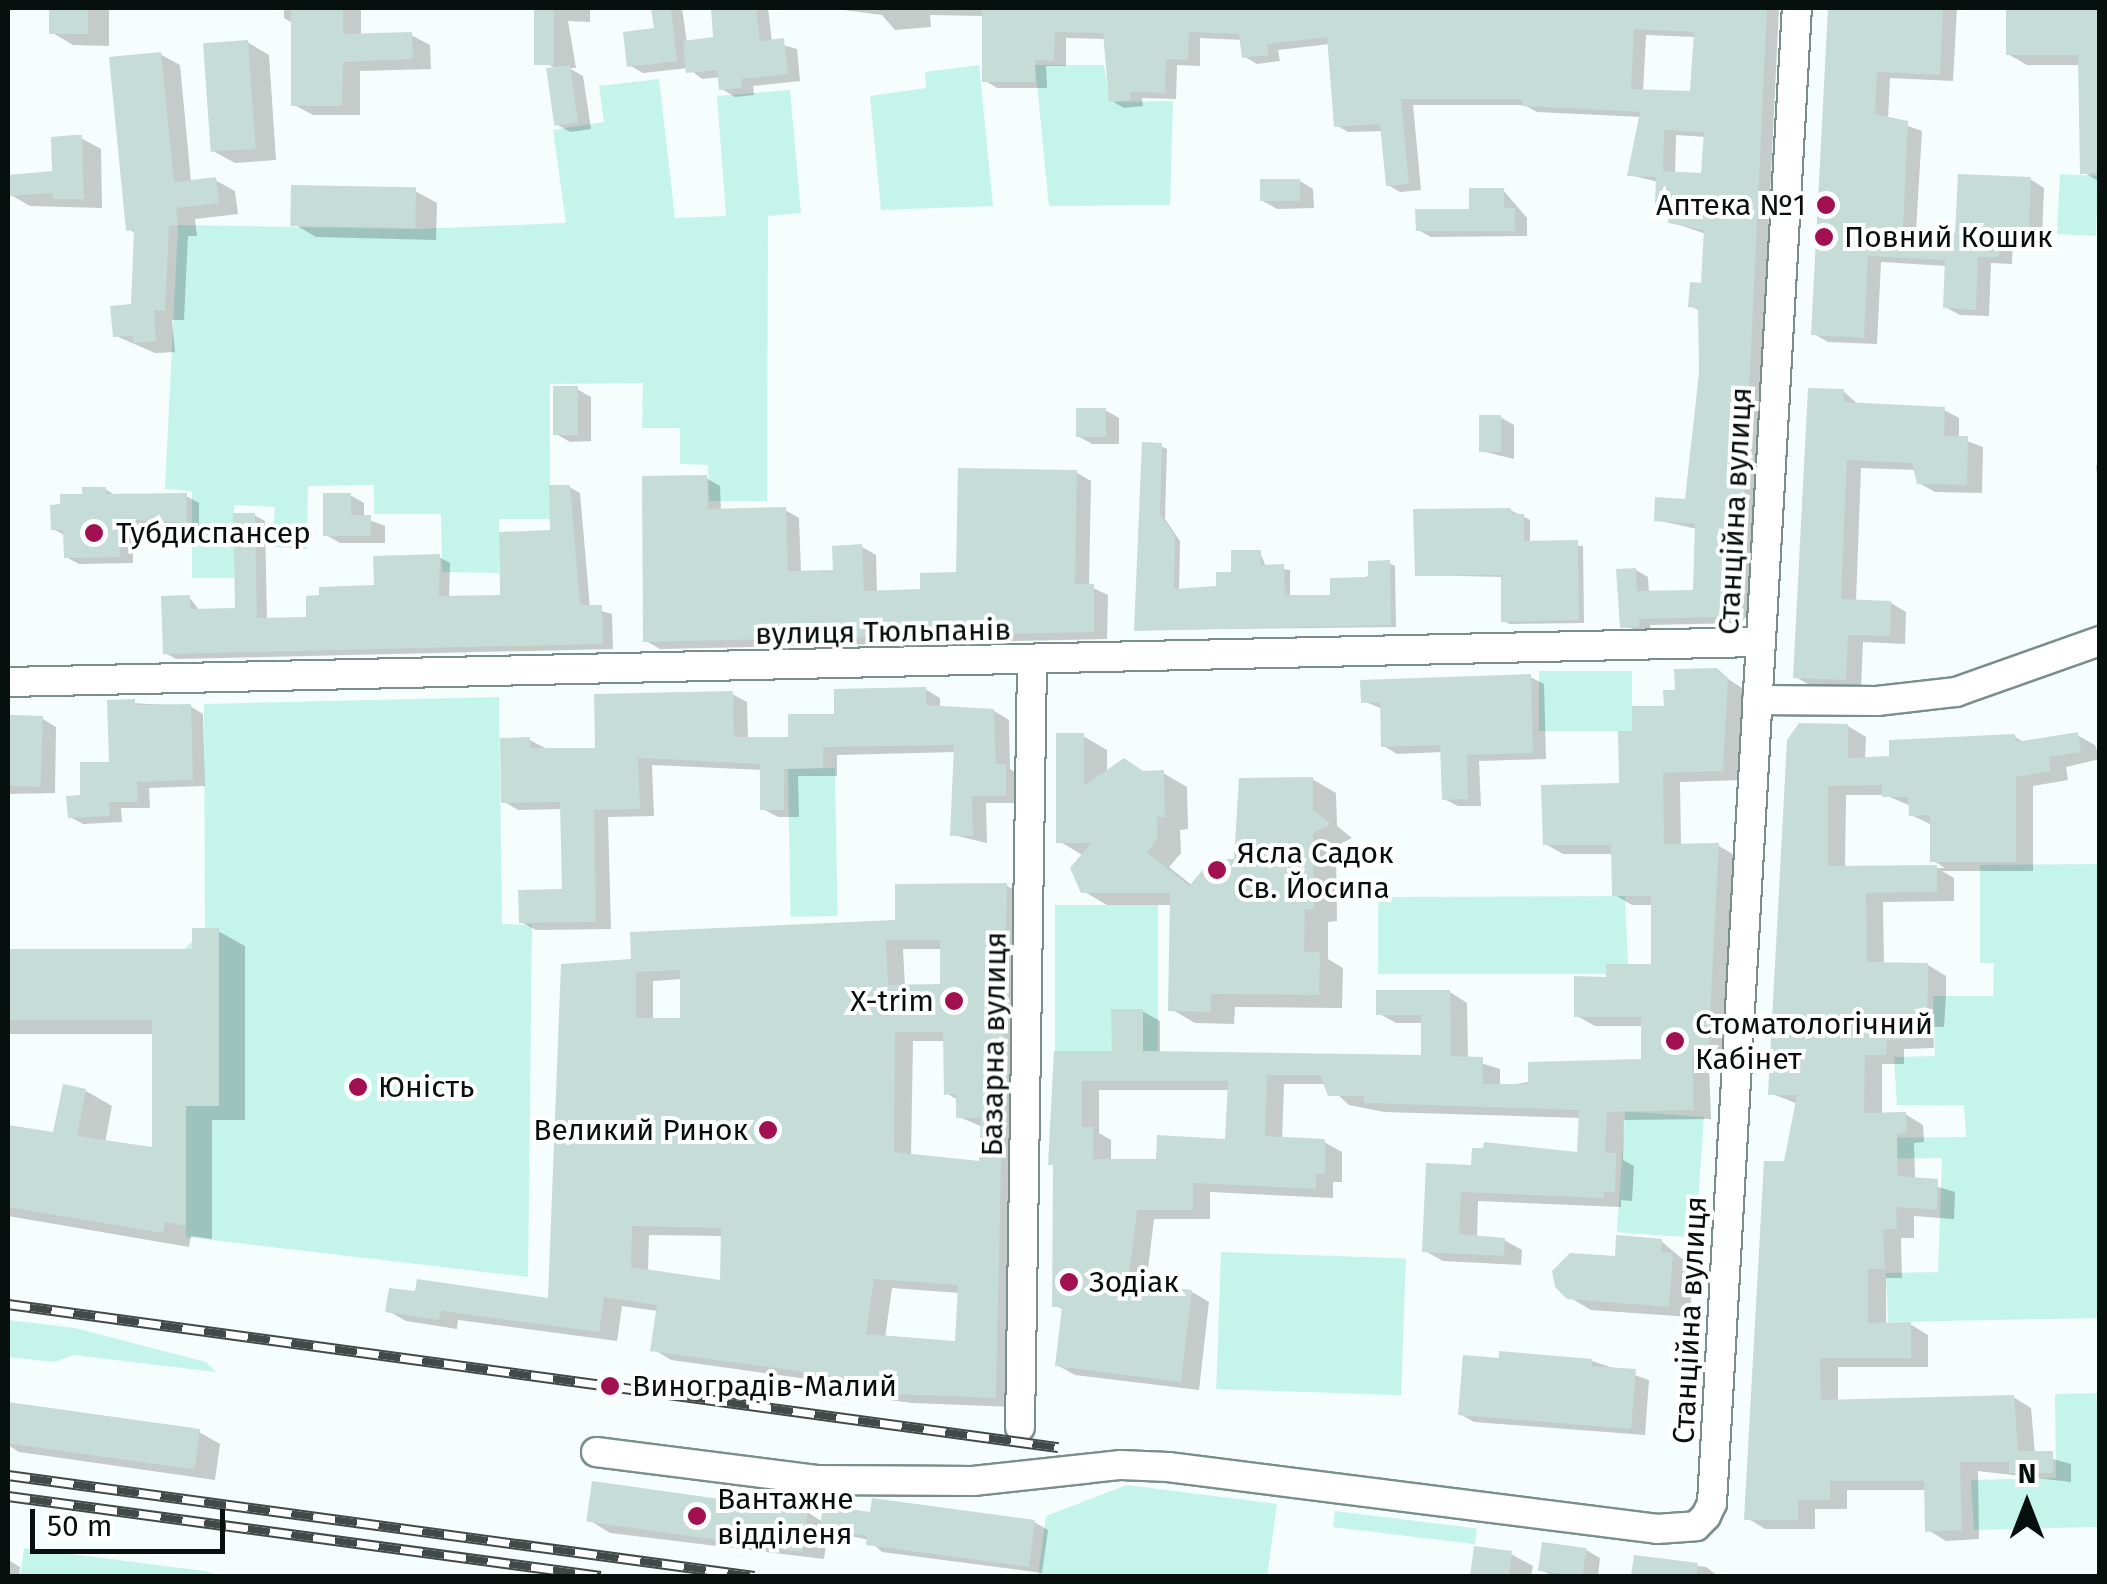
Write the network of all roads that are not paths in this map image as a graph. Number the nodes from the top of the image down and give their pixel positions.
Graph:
1 (1798, 8) edge
2 (2100, 641) edge
3 (1760, 642) junction
4 (1032, 662) junction
5 (8, 682) edge
6 (1757, 700) junction
7 (1020, 1427) dead end
8 (596, 1452) dead end

1 - 3 street, Станційна вулиця
2 - 6 street
3 - 4 street, вулиця Тюльпанів
3 - 6 street, Станційна вулиця
4 - 5 street, вулиця Тюльпанів
4 - 7 street, Базарна вулиця
6 - 8 street, Станційна вулиця

